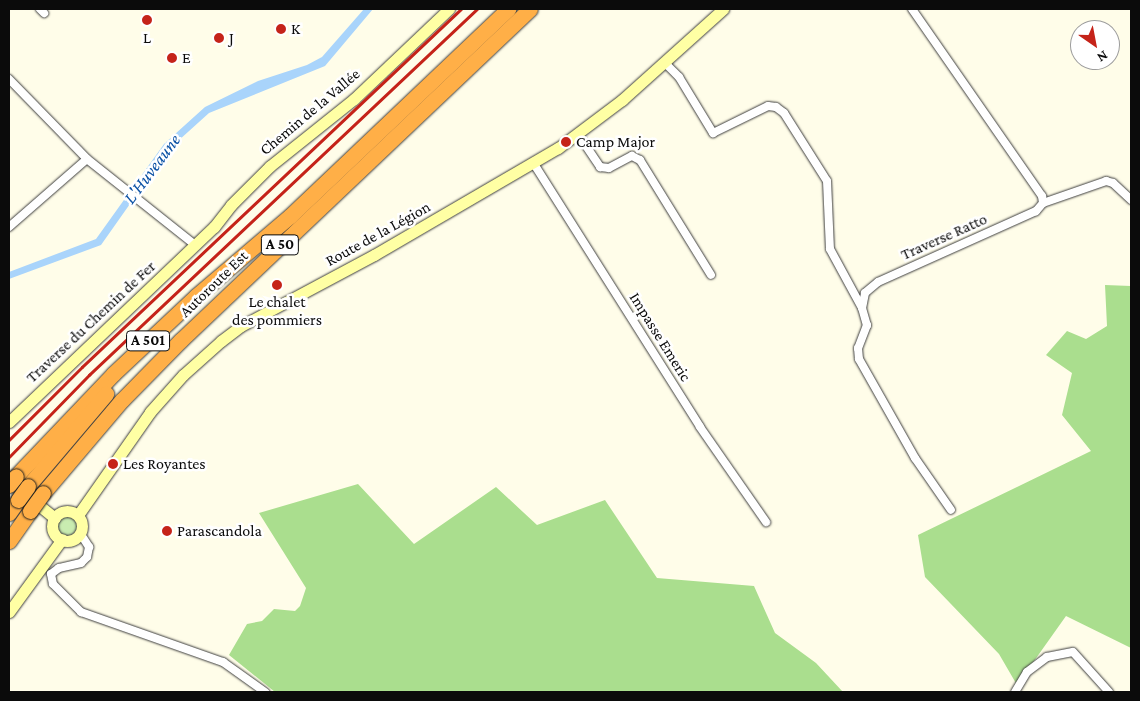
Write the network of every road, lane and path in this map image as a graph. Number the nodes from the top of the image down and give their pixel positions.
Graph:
1 (449, 9) edge
2 (508, 9) edge
3 (530, 9) edge
4 (723, 9) edge
5 (912, 9) edge
6 (665, 63) junction
7 (9, 79) edge
8 (578, 134) junction
9 (87, 159) junction
10 (534, 164) junction
11 (1131, 200) edge
12 (1043, 203) junction
13 (290, 216) junction
14 (9, 227) edge
15 (195, 245) junction
16 (711, 276) dead end
17 (862, 308) junction
18 (9, 422) edge
19 (11, 481) edge
20 (951, 510) dead end
21 (9, 513) edge
22 (78, 515) junction
23 (55, 518) junction
24 (766, 522) dead end
25 (80, 533) junction
26 (62, 539) junction
27 (9, 541) edge
28 (9, 612) edge
29 (265, 692) edge
30 (1015, 692) edge
31 (1109, 692) edge

1 - 15 main road, Chemin de la Vallée
2 - 13 highway, Autoroute Est / A 50
3 - 27 highway, Autoroute Est / A 50, bridge
4 - 6 main road, Route de la Légion
5 - 12 street
6 - 8 main road, Route de la Légion
6 - 17 street
7 - 9 street
8 - 10 main road, Route de la Légion
8 - 16 street
9 - 14 street
9 - 15 street
10 - 22 main road, Route de la Légion
10 - 24 street, Impasse Emeric
11 - 12 street, Traverse Ratto
12 - 17 street, Traverse Ratto
13 - 19 highway, Autoroute Est / A 501
13 - 21 highway, A 50, bridge
15 - 18 main road, Traverse du Chemin de Fer
17 - 20 street
19 - 23 main road
22 - 23 main road
22 - 25 main road
23 - 26 main road
25 - 26 main road
25 - 29 street
26 - 28 main road
30 - 31 street

